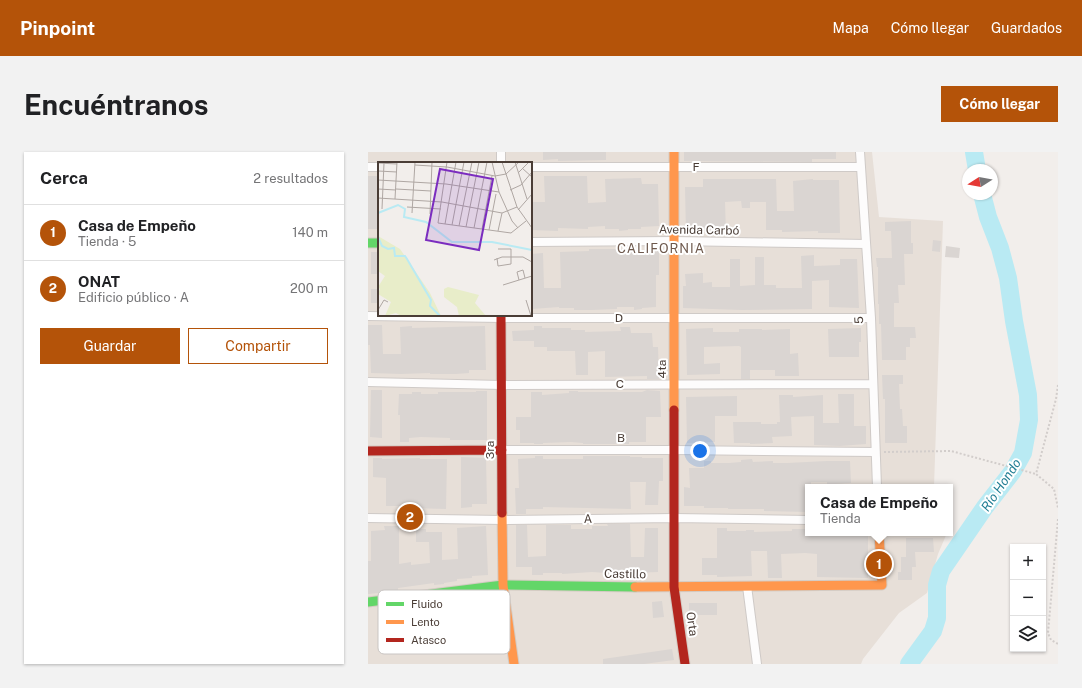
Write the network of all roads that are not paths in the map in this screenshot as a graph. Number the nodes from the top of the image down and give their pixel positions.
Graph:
1 (674, 152) edge
2 (860, 152) edge
3 (532, 167) edge
4 (674, 167) junction
5 (861, 167) junction
6 (674, 241) junction
7 (532, 242) edge
8 (866, 244) junction
9 (368, 316) edge
10 (501, 317) edge
11 (674, 318) junction
12 (871, 318) junction
13 (368, 382) edge
14 (674, 384) junction
15 (873, 384) junction
16 (502, 385) junction
17 (502, 450) junction
18 (674, 450) junction
19 (368, 452) edge
20 (875, 452) junction
21 (877, 484) edge
22 (368, 518) edge
23 (674, 518) junction
24 (503, 520) junction
25 (805, 520) edge
26 (879, 536) edge
27 (503, 585) junction
28 (747, 586) junction
29 (674, 587) junction
30 (463, 590) edge
31 (504, 590) edge
32 (378, 601) edge
33 (368, 602) edge
34 (510, 635) edge
35 (514, 664) edge
36 (685, 664) edge
37 (756, 664) edge

1 - 4 street, 4ta
2 - 5 street, 5
3 - 4 street, F
4 - 5 street, F
4 - 6 street, 4ta
5 - 8 street, 5
6 - 7 street, Avenida Carbó
6 - 8 street, Avenida Carbó
6 - 11 street, 4ta
8 - 12 street, 5
9 - 10 street, D
10 - 11 street, D
10 - 16 street, 3ra
11 - 12 street, D
11 - 14 street, 4ta
12 - 15 street, 5
13 - 16 street, C
14 - 15 street, C
14 - 16 street, C
14 - 18 street, 4ta
15 - 20 street, 5
16 - 17 street, 3ra
17 - 18 street, B
17 - 19 street, B
17 - 24 street, 3ra
18 - 20 street, B
18 - 23 street, 4ta
20 - 21 street, 5
22 - 24 street, A
23 - 24 street, A
23 - 25 street, A
23 - 29 street, 4ta
24 - 27 street, 3ra
26 - 28 street, Castillo
27 - 29 street, Castillo
27 - 30 street, Castillo
27 - 31 street, 3ra
28 - 29 street, Castillo
28 - 37 street
29 - 36 street, Orta
32 - 33 street, Castillo
34 - 35 street, 3ra

